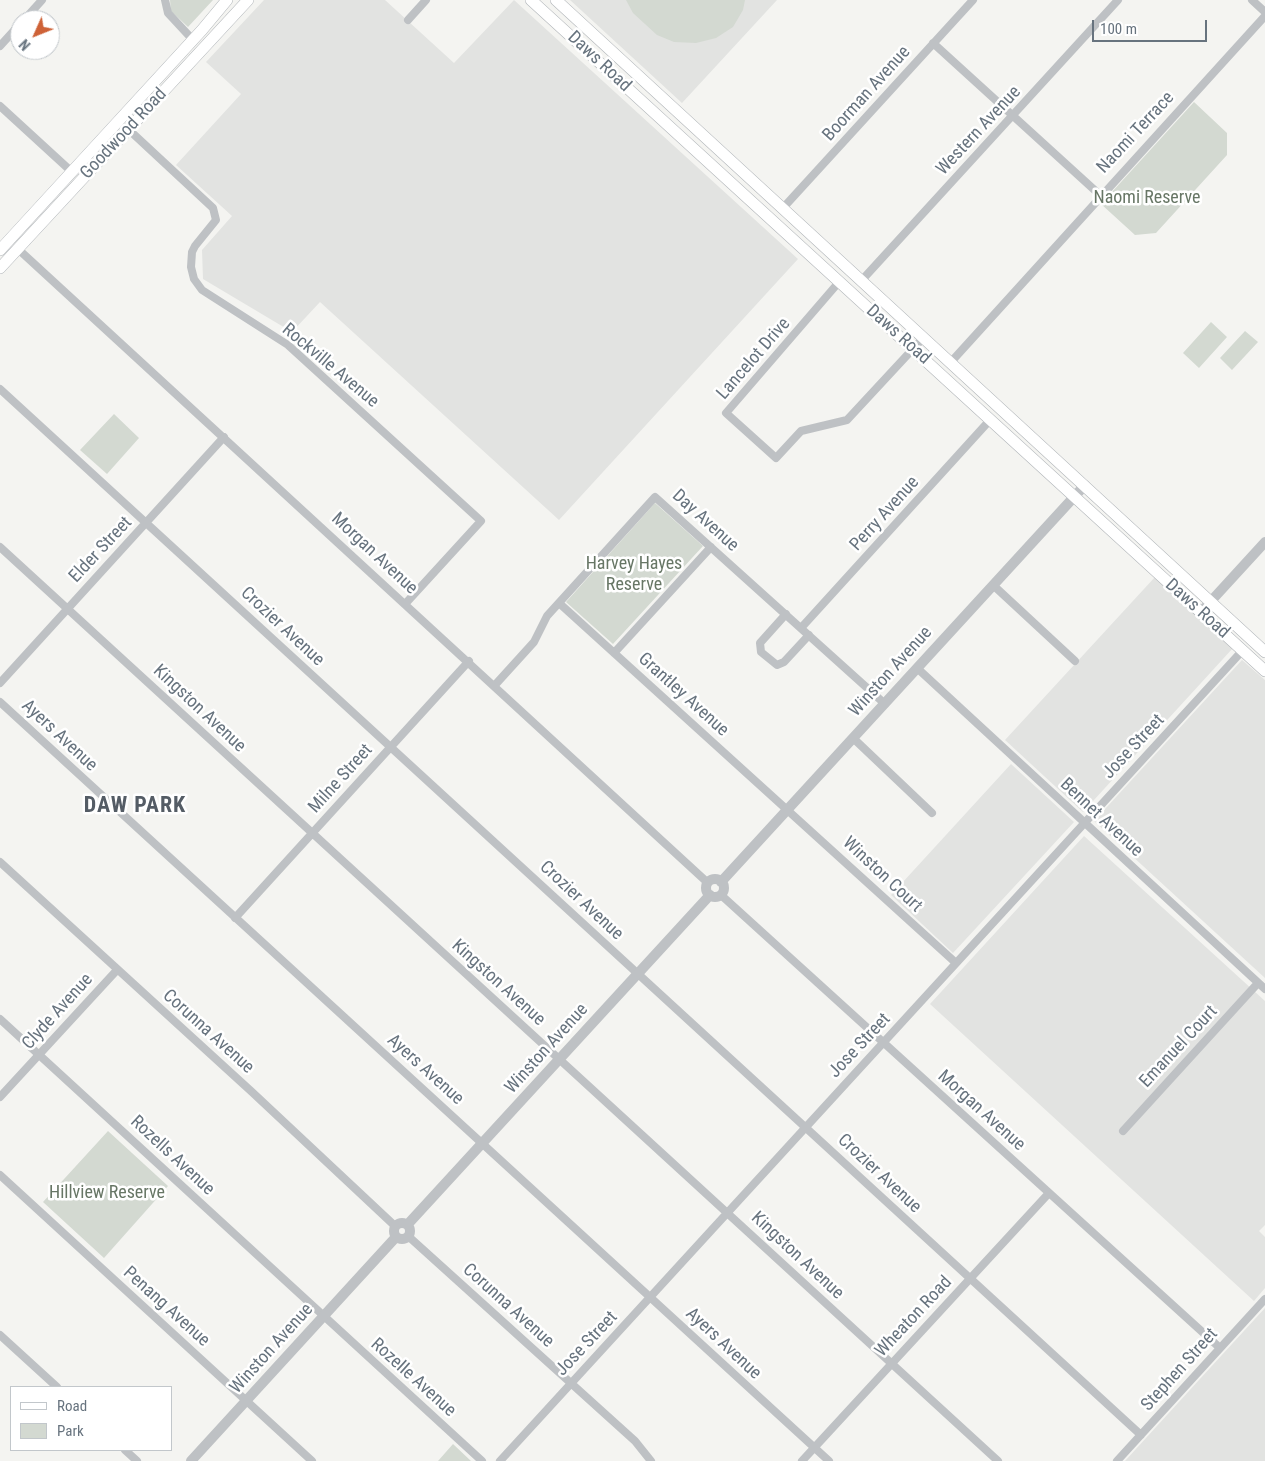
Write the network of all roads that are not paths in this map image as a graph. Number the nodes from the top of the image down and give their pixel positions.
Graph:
1 (42, 0) edge
2 (165, 0) edge
3 (227, 0) edge
4 (248, 0) edge
5 (426, 0) edge
6 (530, 0) edge
7 (556, 0) edge
8 (973, 0) edge
9 (1118, 0) edge
10 (1252, 0) edge
11 (33, 10) edge
12 (1265, 14) edge
13 (573, 16) junction
14 (408, 20) dead end
15 (202, 30) junction
16 (10, 35) edge
17 (193, 40) junction
18 (933, 43) junction
19 (0, 46) edge
20 (201, 50) junction
21 (183, 51) junction
22 (606, 68) junction
23 (630, 69) junction
24 (0, 106) edge
25 (672, 108) junction
26 (128, 111) junction
27 (657, 115) junction
28 (1013, 117) junction
29 (669, 126) junction
30 (112, 129) junction
31 (128, 129) junction
32 (72, 172) junction
33 (1100, 196) junction
34 (757, 206) junction
35 (783, 208) junction
36 (18, 230) junction
37 (791, 238) junction
38 (18, 249) junction
39 (0, 250) edge
40 (0, 268) edge
41 (862, 280) junction
42 (839, 282) junction
43 (924, 337) junction
44 (913, 349) junction
45 (951, 362) junction
46 (0, 389) edge
47 (990, 420) junction
48 (224, 437) junction
49 (1085, 485) junction
50 (1074, 497) junction
51 (146, 523) junction
52 (1265, 542) edge
53 (711, 546) junction
54 (0, 547) edge
55 (994, 585) junction
56 (1211, 601) junction
57 (406, 603) junction
58 (559, 603) junction
59 (68, 609) junction
60 (1201, 612) junction
61 (786, 614) junction
62 (801, 628) junction
63 (809, 635) junction
64 (1243, 650) junction
65 (1265, 652) edge
66 (614, 653) junction
67 (469, 661) junction
68 (1075, 661) dead end
69 (917, 668) junction
70 (1265, 671) edge
71 (0, 683) edge
72 (495, 685) junction
73 (0, 702) edge
74 (885, 704) junction
75 (853, 738) junction
76 (391, 747) junction
77 (788, 809) junction
78 (932, 813) dead end
79 (1085, 823) junction
80 (312, 833) junction
81 (0, 862) edge
82 (721, 882) junction
83 (708, 883) junction
84 (710, 895) junction
85 (721, 895) junction
86 (235, 918) junction
87 (956, 963) junction
88 (117, 970) junction
89 (638, 973) junction
90 (1258, 983) junction
91 (1265, 989) edge
92 (0, 1019) edge
93 (883, 1042) junction
94 (39, 1055) junction
95 (559, 1059) junction
96 (0, 1098) edge
97 (806, 1127) junction
98 (1123, 1131) dead end
99 (482, 1143) junction
100 (0, 1175) edge
101 (1049, 1193) junction
102 (727, 1213) junction
103 (408, 1224) junction
104 (396, 1231) junction
105 (408, 1236) junction
106 (970, 1278) junction
107 (650, 1297) junction
108 (1265, 1299) edge
109 (323, 1316) junction
110 (0, 1335) edge
111 (1220, 1348) junction
112 (892, 1364) junction
113 (571, 1383) junction
114 (56, 1386) edge
115 (247, 1400) junction
116 (1141, 1435) junction
117 (814, 1448) junction
118 (126, 1451) edge
119 (137, 1461) edge
120 (191, 1461) edge
121 (312, 1461) edge
122 (482, 1461) edge
123 (500, 1461) edge
124 (651, 1461) edge
125 (802, 1461) edge
126 (829, 1461) edge
127 (998, 1461) edge
128 (1117, 1461) edge

1 - 11 street
2 - 17 street
3 - 15 main road, Goodwood Road
4 - 20 main road, Goodwood Road
5 - 14 street
6 - 22 main road, Daws Road
7 - 13 main road, Daws Road
8 - 18 street, Boorman Avenue
9 - 28 street, Western Avenue
10 - 12 street
12 - 33 street, Naomi Terrace
13 - 22 main road
13 - 23 main road, Daws Road
15 - 17 main road, Goodwood Road
15 - 20 main road
16 - 19 street
17 - 21 main road, Goodwood Road
18 - 28 street
18 - 35 street, Boorman Avenue
20 - 21 main road
20 - 31 main road, Goodwood Road
21 - 26 main road, Goodwood Road
22 - 23 main road
22 - 27 main road, Daws Road
23 - 25 main road, Daws Road
24 - 32 street
25 - 27 main road
25 - 29 main road
25 - 35 main road, Daws Road
26 - 30 main road, Goodwood Road
26 - 31 main road
27 - 29 main road, Daws Road
28 - 33 street
28 - 41 street, Western Avenue
29 - 34 main road, Daws Road
30 - 31 main road
30 - 32 main road, Goodwood Road
31 - 38 main road, Goodwood Road
31 - 57 street, Rockville Avenue
32 - 36 main road, Goodwood Road
33 - 45 street, Naomi Terrace
34 - 35 main road
34 - 37 main road, Daws Road
35 - 37 main road
35 - 41 main road, Daws Road
36 - 38 main road
36 - 39 main road, Goodwood Road
37 - 42 main road, Daws Road
38 - 39 main road
38 - 40 main road, Goodwood Road
38 - 48 street, Morgan Avenue
41 - 43 main road, Daws Road
42 - 44 main road, Daws Road
42 - 44 street, Lancelot Drive
43 - 44 street, Lancelot Drive
43 - 45 main road, Daws Road
44 - 47 main road, Daws Road
45 - 49 main road, Daws Road
46 - 51 street, Crozier Avenue
47 - 50 main road, Daws Road
47 - 62 street, Perry Avenue
48 - 51 street, Elder Street
48 - 57 street, Morgan Avenue
49 - 50 street, Winston Avenue
49 - 56 main road, Daws Road
50 - 55 street, Winston Avenue
50 - 60 main road, Daws Road
51 - 59 street, Elder Street
51 - 76 street, Crozier Avenue
52 - 56 street
53 - 58 street, Day Avenue
53 - 61 street, Day Avenue
53 - 66 street
54 - 59 street, Kingston Avenue
55 - 68 street
55 - 69 street, Winston Avenue
56 - 60 street
56 - 65 main road, Daws Road
57 - 67 street, Morgan Avenue
58 - 66 street, Grantley Avenue
58 - 72 street, Day Avenue
59 - 71 street, Elder Street
59 - 80 street, Kingston Avenue
60 - 64 main road, Daws Road
61 - 62 street, Day Avenue
61 - 63 street
62 - 63 street, Day Avenue
63 - 74 street, Day Avenue
64 - 70 main road, Daws Road
64 - 79 street, Jose Street
66 - 77 street, Grantley Avenue
67 - 72 street, Morgan Avenue
67 - 76 street, Milne Street
69 - 74 street, Winston Avenue
69 - 79 street, Bennet Avenue
72 - 83 street, Morgan Avenue
73 - 86 street, Ayers Avenue
74 - 75 street, Winston Avenue
75 - 77 street, Winston Avenue
75 - 78 street
76 - 80 street, Milne Street
76 - 89 street, Crozier Avenue
77 - 82 street, Winston Avenue
77 - 87 street, Winston Court
79 - 87 street, Jose Street
79 - 90 street, Bennet Avenue
80 - 86 street, Milne Street
80 - 95 street, Kingston Avenue
81 - 88 street, Corunna Avenue
82 - 83 street
82 - 85 street
83 - 84 street
84 - 85 street
84 - 89 street, Winston Avenue
85 - 93 street, Morgan Avenue
86 - 99 street, Ayers Avenue
87 - 93 street, Jose Street
88 - 94 street, Clyde Avenue
88 - 104 street, Corunna Avenue
89 - 95 street, Winston Avenue
89 - 97 street, Crozier Avenue
90 - 91 street, Bennet Avenue
90 - 98 street, Emanuel Court
92 - 94 street, Rozells Avenue
93 - 97 street, Jose Street
93 - 101 street, Morgan Avenue
94 - 96 street, Clyde Avenue
94 - 109 street, Rozells Avenue
95 - 99 street, Winston Avenue
95 - 102 street, Kingston Avenue
97 - 102 street, Jose Street
97 - 106 street, Crozier Avenue
99 - 103 street, Winston Avenue
99 - 107 street, Ayers Avenue
100 - 115 street, Penang Avenue
101 - 106 street, Wheaton Road
101 - 111 street, Morgan Avenue
102 - 107 street, Jose Street
102 - 112 street, Kingston Avenue
103 - 104 street
103 - 105 street
104 - 105 street
104 - 109 street, Winston Avenue
105 - 113 street, Corunna Avenue
106 - 112 street, Wheaton Road
106 - 116 street, Crozier Avenue
107 - 113 street, Jose Street
107 - 117 street, Ayers Avenue
108 - 111 street, Stephen Street
109 - 115 street, Winston Avenue
109 - 122 street, Rozelle Avenue
110 - 114 street
111 - 116 street, Stephen Street
112 - 117 street, Wheaton Road
112 - 127 street, Kingston Avenue
113 - 123 street, Jose Street
113 - 124 street, Corunna Avenue
115 - 120 street, Winston Avenue
115 - 121 street, Penang Avenue
116 - 128 street, Stephen Street
117 - 125 street, Wheaton Road
117 - 126 street, Ayers Avenue
118 - 119 street

